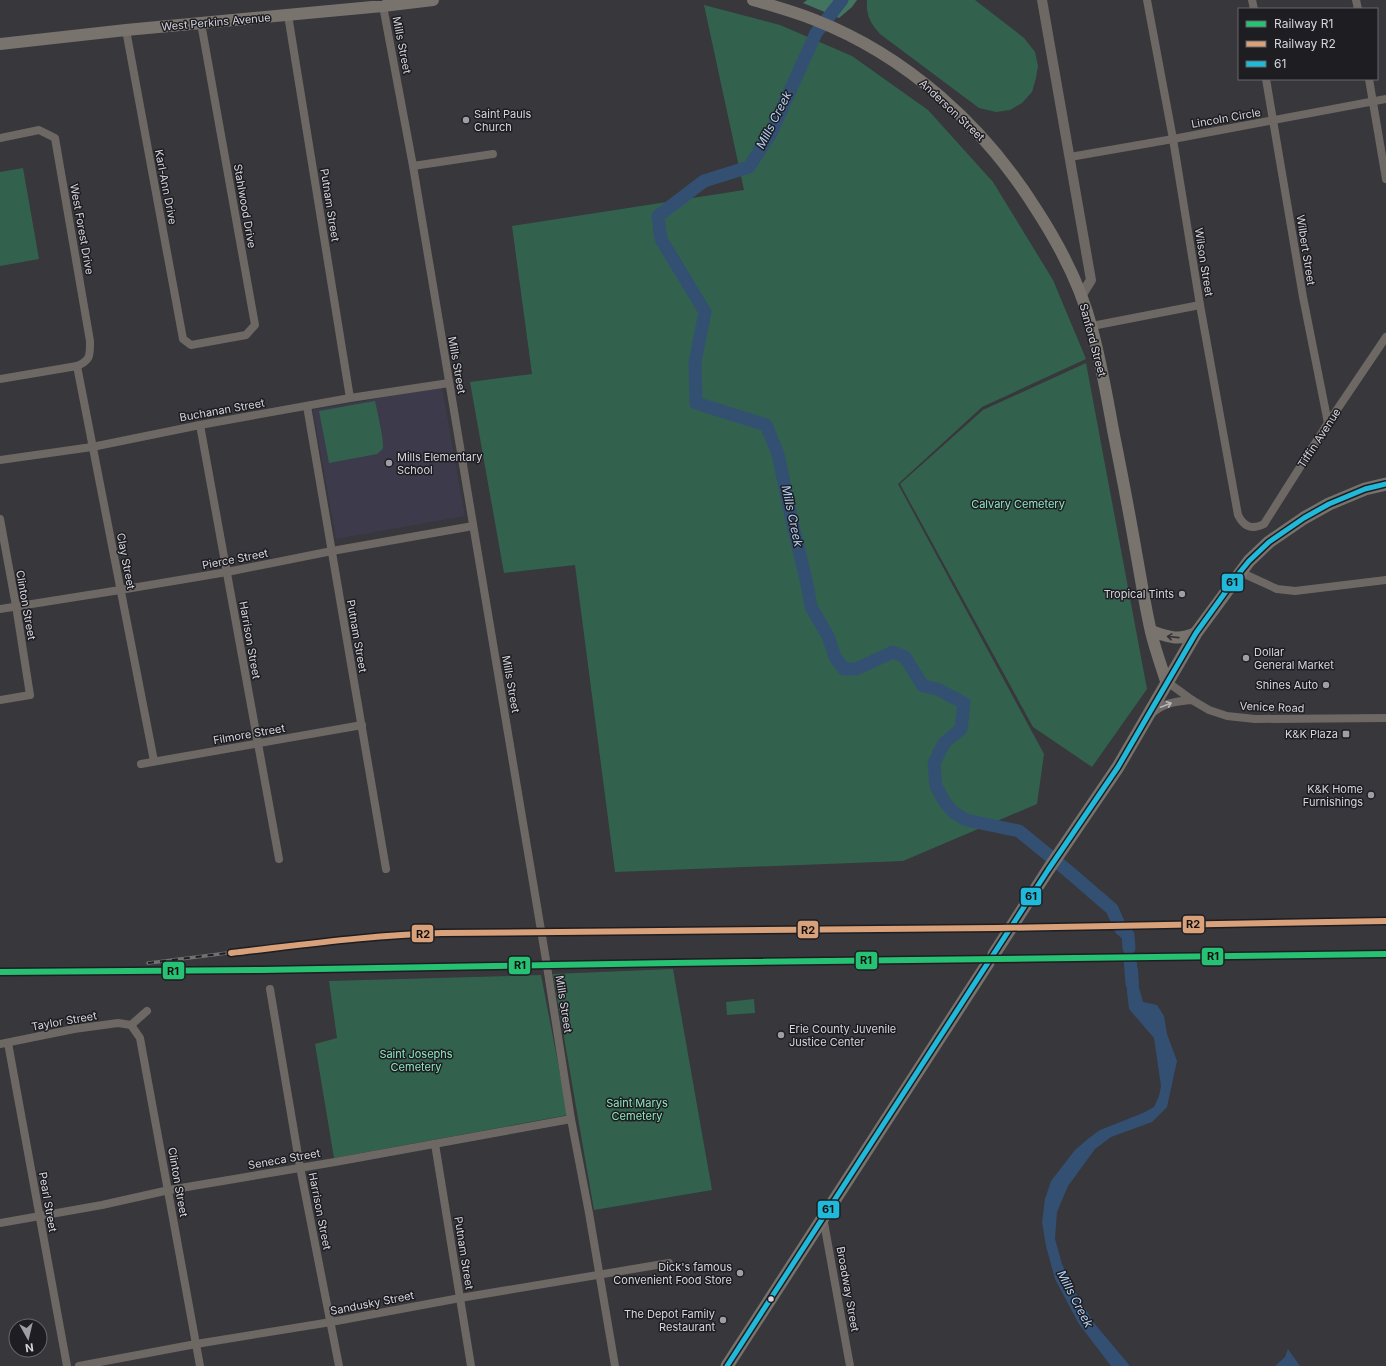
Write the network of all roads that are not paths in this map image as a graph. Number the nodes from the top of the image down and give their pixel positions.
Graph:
1 (432, 0) edge
2 (753, 0) edge
3 (1042, 0) edge
4 (1147, 0) edge
5 (383, 6) junction
6 (288, 15) junction
7 (201, 23) junction
8 (126, 30) junction
9 (0, 44) edge
10 (1266, 80) edge
11 (1369, 80) edge
12 (1386, 99) edge
13 (1373, 102) junction
14 (1274, 120) junction
15 (0, 138) edge
16 (1174, 139) junction
17 (493, 154) dead end
18 (1070, 157) junction
19 (413, 166) junction
20 (1386, 179) edge
21 (1081, 296) junction
22 (1200, 306) junction
23 (1092, 326) junction
24 (1386, 336) edge
25 (191, 345) joint
26 (77, 366) junction
27 (0, 379) edge
28 (449, 383) junction
29 (350, 398) junction
30 (307, 406) junction
31 (1328, 423) junction
32 (200, 425) junction
33 (92, 447) junction
34 (0, 460) edge
35 (1386, 484) edge
36 (0, 519) edge
37 (1246, 525) joint
38 (473, 526) junction
39 (332, 551) junction
40 (227, 572) junction
41 (1240, 572) junction
42 (1386, 580) edge
43 (120, 590) junction
44 (16, 606) junction
45 (0, 609) edge
46 (1151, 631) junction
47 (1196, 633) junction
48 (1166, 682) junction
49 (0, 700) edge
50 (1192, 700) junction
51 (1145, 718) junction
52 (1386, 718) edge
53 (362, 726) junction
54 (258, 743) junction
55 (154, 761) junction
56 (141, 764) dead end
57 (279, 859) dead end
58 (386, 869) dead end
59 (270, 989) dead end
60 (148, 1011) dead end
61 (131, 1025) junction
62 (4, 1043) edge
63 (571, 1119) junction
64 (435, 1144) junction
65 (300, 1167) junction
66 (169, 1190) junction
67 (40, 1215) junction
68 (823, 1216) junction
69 (0, 1223) edge
70 (669, 1263) dead end
71 (599, 1275) junction
72 (460, 1298) junction
73 (331, 1322) junction
74 (196, 1344) junction
75 (730, 1364) edge
76 (67, 1366) edge
77 (79, 1366) edge
78 (200, 1366) edge
79 (339, 1366) edge
80 (471, 1366) edge
81 (615, 1366) edge
82 (850, 1366) edge

1 - 5 main road, West Perkins Avenue
2 - 21 main road, Anderson Street
3 - 18 street, Sanford Street
4 - 16 street, Wilson Street
5 - 6 main road, West Perkins Avenue
5 - 19 street, Mills Street
6 - 7 main road, West Perkins Avenue
6 - 29 street, Putnam Street
7 - 8 main road, West Perkins Avenue
7 - 25 street, Stahlwood Drive
8 - 9 main road, West Perkins Avenue
8 - 25 street, Karl-Ann Drive
10 - 14 street, Wilbert Street
11 - 13 street
12 - 13 street, Lincoln Circle
13 - 14 street, Lincoln Circle
13 - 20 street
14 - 16 street, Lincoln Circle
14 - 31 street, Wilbert Street
15 - 26 street, West Forest Drive
16 - 18 street, Lincoln Circle
16 - 22 street, Wilson Street
17 - 19 street
18 - 21 street, Sanford Street
19 - 28 street, Mills Street
21 - 23 main road, Sanford Street
22 - 23 street
22 - 37 street, Wilson Street
23 - 46 main road, Sanford Street
24 - 31 street, Tiffin Avenue
26 - 27 street
26 - 33 street, Clay Street
28 - 29 street, Buchanan Street
28 - 38 street, Mills Street
29 - 30 street, Buchanan Street
30 - 32 street, Buchanan Street
30 - 39 street, Putnam Street
31 - 37 street, Tiffin Avenue
32 - 33 street, Buchanan Street
32 - 40 street, Harrison Street
33 - 34 street, Buchanan Street
33 - 43 street, Clay Street
35 - 41 main road
36 - 44 street, Clinton Street
38 - 39 street, Pierce Street
38 - 63 street, Mills Street
39 - 40 street, Pierce Street
39 - 53 street, Putnam Street
40 - 43 street, Pierce Street
40 - 54 street, Harrison Street
41 - 42 street
41 - 47 main road
43 - 44 street, Pierce Street
43 - 55 street, Clay Street
44 - 45 street, Pierce Street
44 - 49 street, Clinton Street
47 -> 46 main road
46 - 48 main road, Sanford Street
47 - 48 main road
48 - 50 street, Venice Road
48 - 51 main road
51 -> 50 street
50 - 52 street, Venice Road
51 - 68 main road
53 - 54 street, Filmore Street
53 - 58 street, Putnam Street
54 - 55 street, Filmore Street
54 - 57 street, Harrison Street
55 - 56 street, Filmore Street
59 - 65 street, Harrison Street
60 - 61 street
61 - 62 street, Taylor Street
61 - 66 street, Clinton Street
62 - 67 street, Pearl Street
63 - 64 street, Seneca Street
63 - 71 street, Mills Street
64 - 65 street, Seneca Street
64 - 72 street, Putnam Street
65 - 66 street, Seneca Street
65 - 73 street, Harrison Street
66 - 67 street, Seneca Street
66 - 74 street, Clinton Street
67 - 69 street, Seneca Street
67 - 76 street, Pearl Street
68 - 75 main road
68 - 82 street, Broadway Street
70 - 71 street, Sandusky Street
71 - 72 street, Sandusky Street
71 - 81 street, Mills Street
72 - 73 street, Sandusky Street
72 - 80 street, Putnam Street
73 - 74 street, Sandusky Street
73 - 79 street, Harrison Street
74 - 77 street, Sandusky Street
74 - 78 street, Clinton Street

